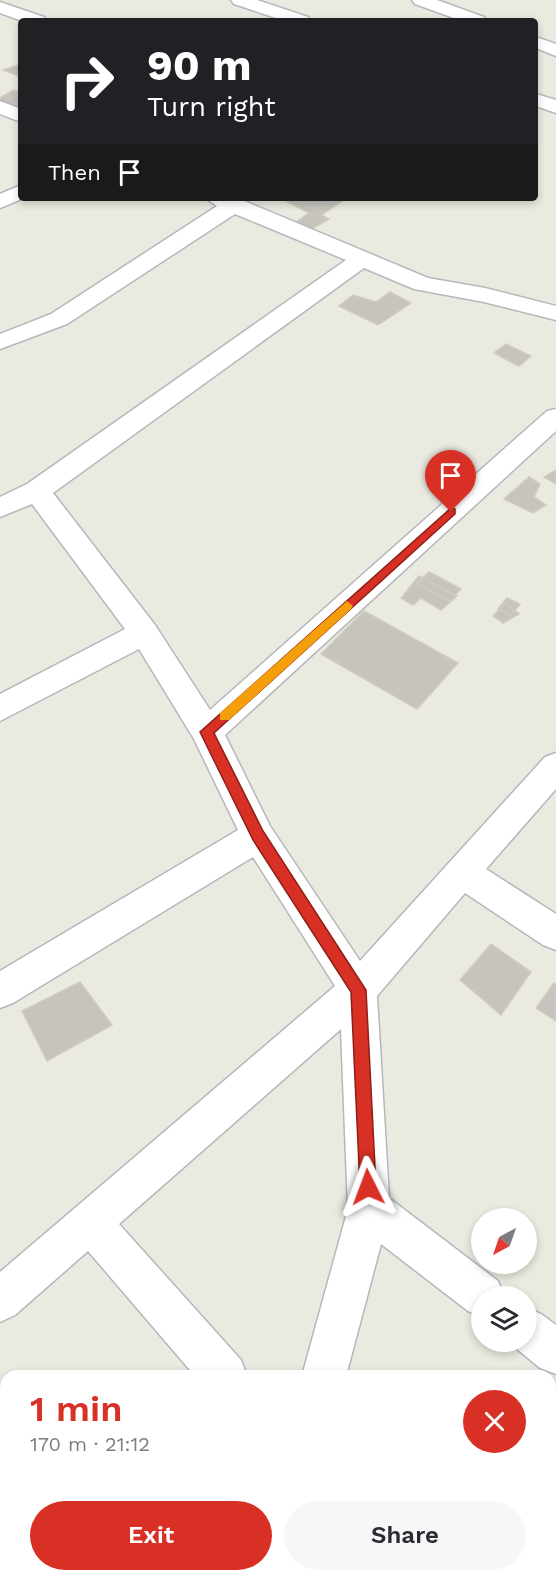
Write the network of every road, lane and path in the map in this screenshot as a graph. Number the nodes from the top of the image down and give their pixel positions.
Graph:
1 (240, 0) edge
2 (421, 0) edge
3 (0, 7) edge
4 (30, 18) edge
5 (293, 18) edge
6 (470, 18) edge
7 (538, 101) edge
8 (0, 107) edge
9 (556, 107) edge
10 (18, 115) edge
11 (18, 193) edge
12 (0, 202) edge
13 (225, 202) edge
14 (362, 259) junction
15 (553, 309) edge
16 (0, 342) edge
17 (556, 417) edge
18 (37, 491) junction
19 (0, 508) edge
20 (144, 633) junction
21 (0, 709) edge
22 (207, 732) junction
23 (556, 766) edge
24 (258, 836) junction
25 (462, 872) junction
26 (556, 934) edge
27 (358, 990) junction
28 (0, 991) edge
29 (369, 1209) junction
30 (90, 1222) junction
31 (471, 1287) edge
32 (0, 1300) edge
33 (537, 1337) edge
34 (556, 1352) edge
35 (220, 1370) edge
36 (326, 1370) edge

1 - 5 street
2 - 6 street
3 - 4 street
7 - 9 street
8 - 10 street
11 - 12 street
13 - 14 street
13 - 16 street
14 - 15 street
14 - 18 street
17 - 22 street
18 - 19 street
18 - 20 street
20 - 21 street
20 - 22 street
22 - 24 street
23 - 25 street
24 - 27 street
24 - 28 street
25 - 26 street
25 - 27 street
27 - 29 street
27 - 30 street
29 - 31 street
29 - 36 street
30 - 32 street
30 - 35 street
33 - 34 street

